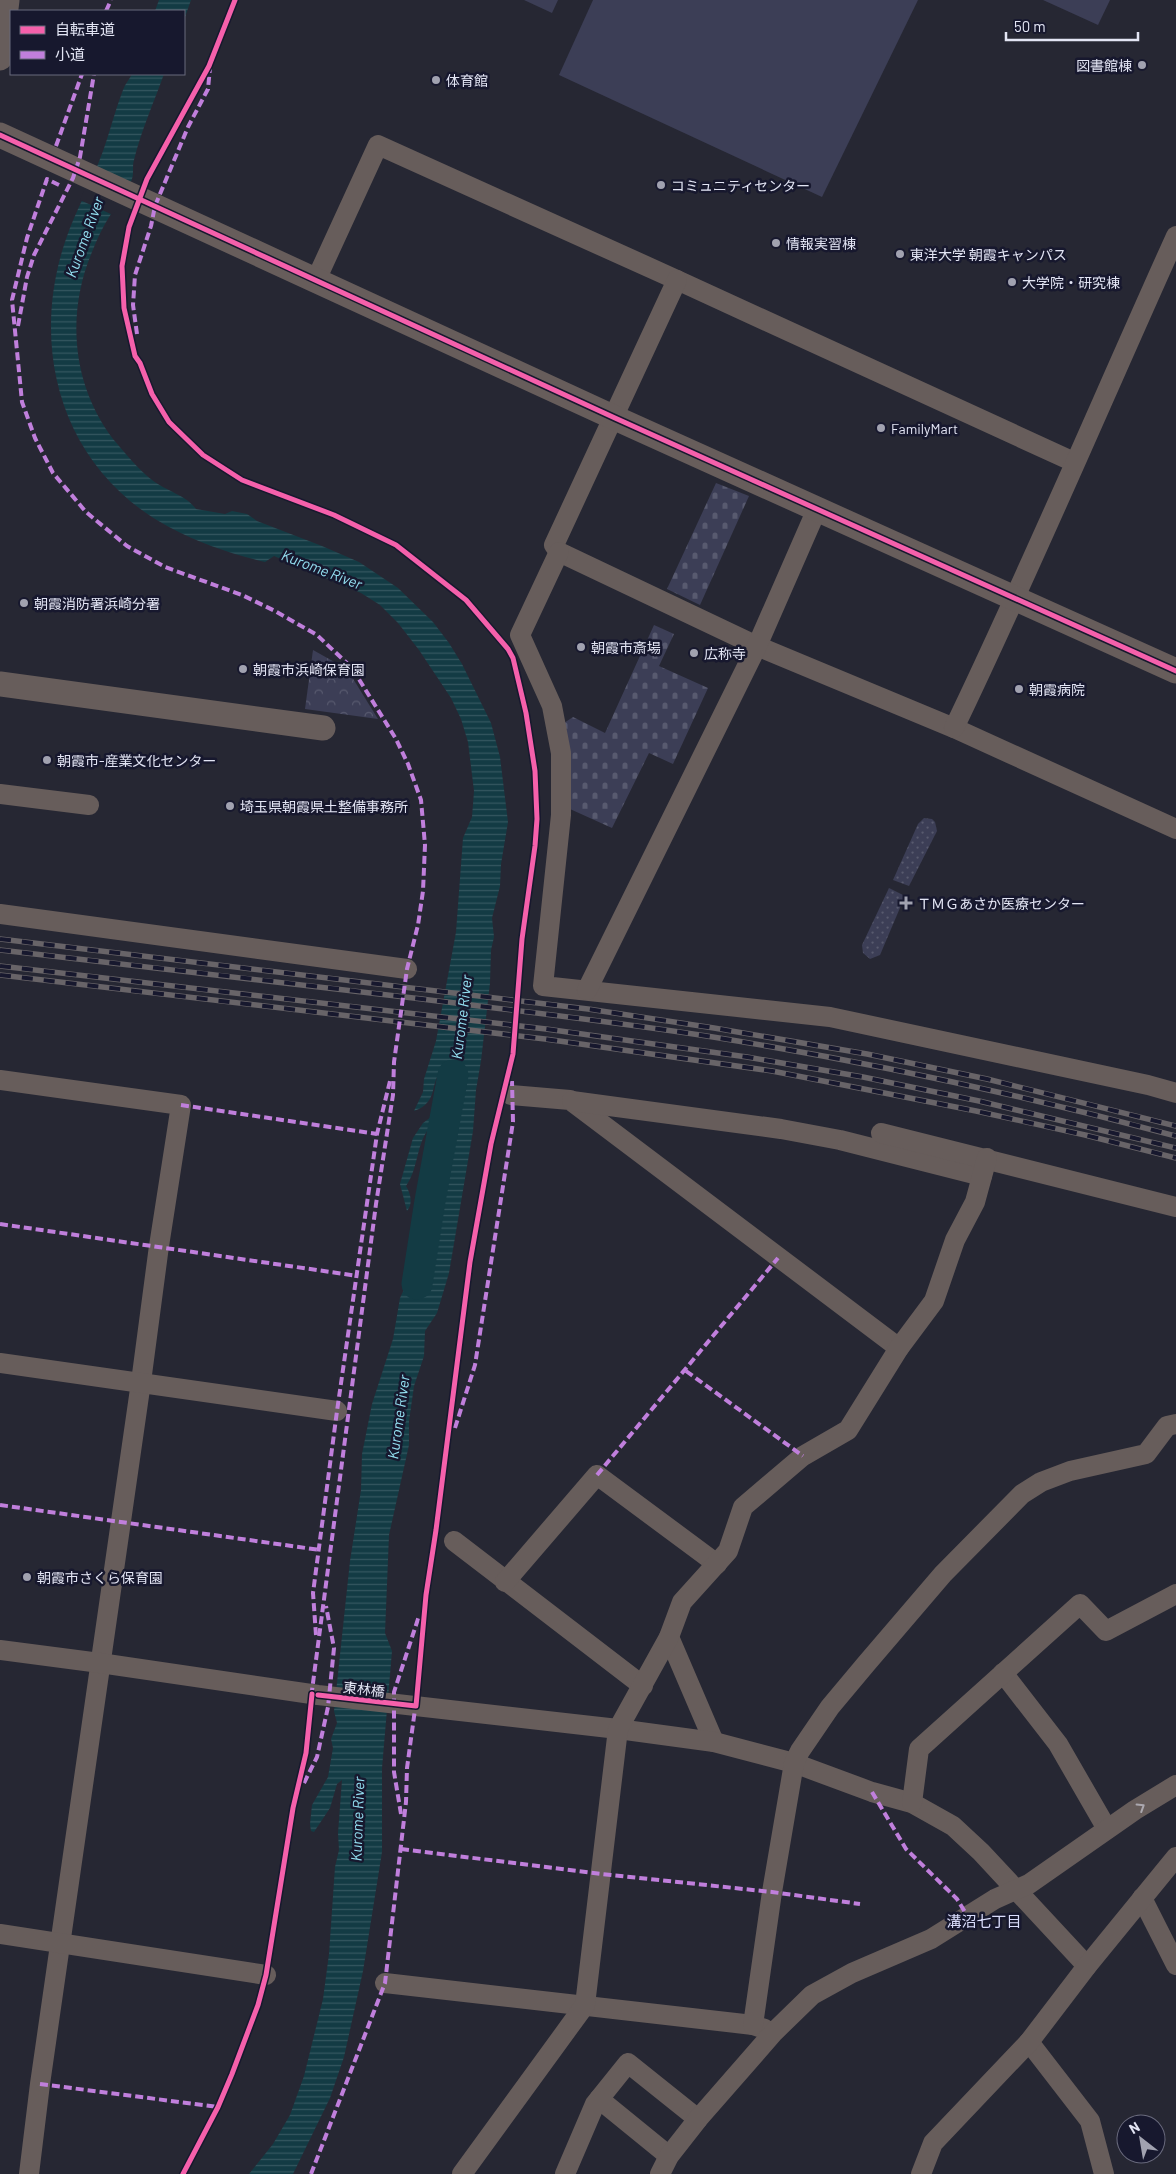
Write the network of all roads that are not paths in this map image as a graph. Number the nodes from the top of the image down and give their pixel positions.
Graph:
1 (7, 0) edge
2 (0, 58) edge
3 (0, 135) edge
4 (1176, 236) edge
5 (316, 280) junction
6 (677, 280) junction
7 (615, 418) junction
8 (1074, 462) junction
9 (817, 509) junction
10 (559, 552) junction
11 (1016, 599) junction
12 (757, 646) junction
13 (1176, 671) edge
14 (0, 684) edge
15 (323, 728) dead end
16 (954, 728) junction
17 (0, 794) edge
18 (90, 805) dead end
19 (1176, 829) edge
20 (0, 914) edge
21 (407, 969) dead end
22 (587, 990) junction
23 (0, 1080) edge
24 (1176, 1093) edge
25 (511, 1095) dead end
26 (570, 1100) junction
27 (881, 1133) dead end
28 (984, 1167) junction
29 (1176, 1207) edge
30 (899, 1348) junction
31 (0, 1363) edge
32 (141, 1382) junction
33 (337, 1411) dead end
34 (1176, 1424) edge
35 (454, 1542) dead end
36 (717, 1564) junction
37 (505, 1582) junction
38 (1176, 1594) edge
39 (669, 1637) junction
40 (0, 1650) edge
41 (100, 1663) junction
42 (1003, 1672) junction
43 (643, 1686) junction
44 (618, 1729) junction
45 (714, 1742) junction
46 (794, 1763) junction
47 (1176, 1785) edge
48 (912, 1803) junction
49 (1107, 1829) junction
50 (1176, 1857) edge
51 (1016, 1890) junction
52 (1142, 1898) junction
53 (0, 1934) edge
54 (60, 1942) junction
55 (1176, 1965) edge
56 (1087, 1966) junction
57 (266, 1975) dead end
58 (385, 1983) dead end
59 (585, 2005) junction
60 (753, 2025) junction
61 (774, 2032) junction
62 (1029, 2042) junction
63 (600, 2099) junction
64 (698, 2119) junction
65 (669, 2156) junction
66 (29, 2174) edge
67 (462, 2174) edge
68 (565, 2174) edge
69 (660, 2174) edge
70 (921, 2174) edge
71 (1104, 2174) edge

1 - 2 street
3 - 5 street
4 - 8 street
5 - 6 street
5 - 7 street
6 - 7 street
6 - 8 street
7 - 9 street
7 - 10 street
8 - 11 street
9 - 11 street
9 - 12 street
10 - 12 street
10 - 22 street
11 - 13 street
11 - 16 street
12 - 16 street
12 - 22 street
14 - 15 street
16 - 19 street
17 - 18 street
20 - 21 street
22 - 24 street
23 - 32 street
25 - 26 street
26 - 28 street
26 - 30 street
27 - 28 street
28 - 29 street
28 - 30 street
30 - 36 street
31 - 32 street
32 - 33 street
32 - 41 street
34 - 46 street
35 - 37 street
36 - 37 street
36 - 39 street
37 - 43 street
38 - 42 street
39 - 43 street
39 - 45 street
40 - 41 street, 東林橋
41 - 44 street, 東林橋
41 - 54 street
42 - 48 street
42 - 49 street
43 - 44 street
44 - 45 street, 東林橋
44 - 59 street
45 - 46 street, 東林橋
46 - 48 street, 東林橋
46 - 60 street
49 -> 47 street
48 - 51 street, 東林橋
49 - 51 street
50 - 52 street
51 - 56 street, 東林橋
51 - 61 street
52 - 55 street
52 - 56 street
53 - 54 street
54 - 57 street
54 - 66 street
56 - 62 street
58 - 59 street
59 - 60 street
59 - 67 street
60 - 61 street
61 - 64 street
62 - 70 street
62 - 71 street
63 - 64 street
63 - 65 street
63 - 68 street
64 - 65 street
65 - 69 street

